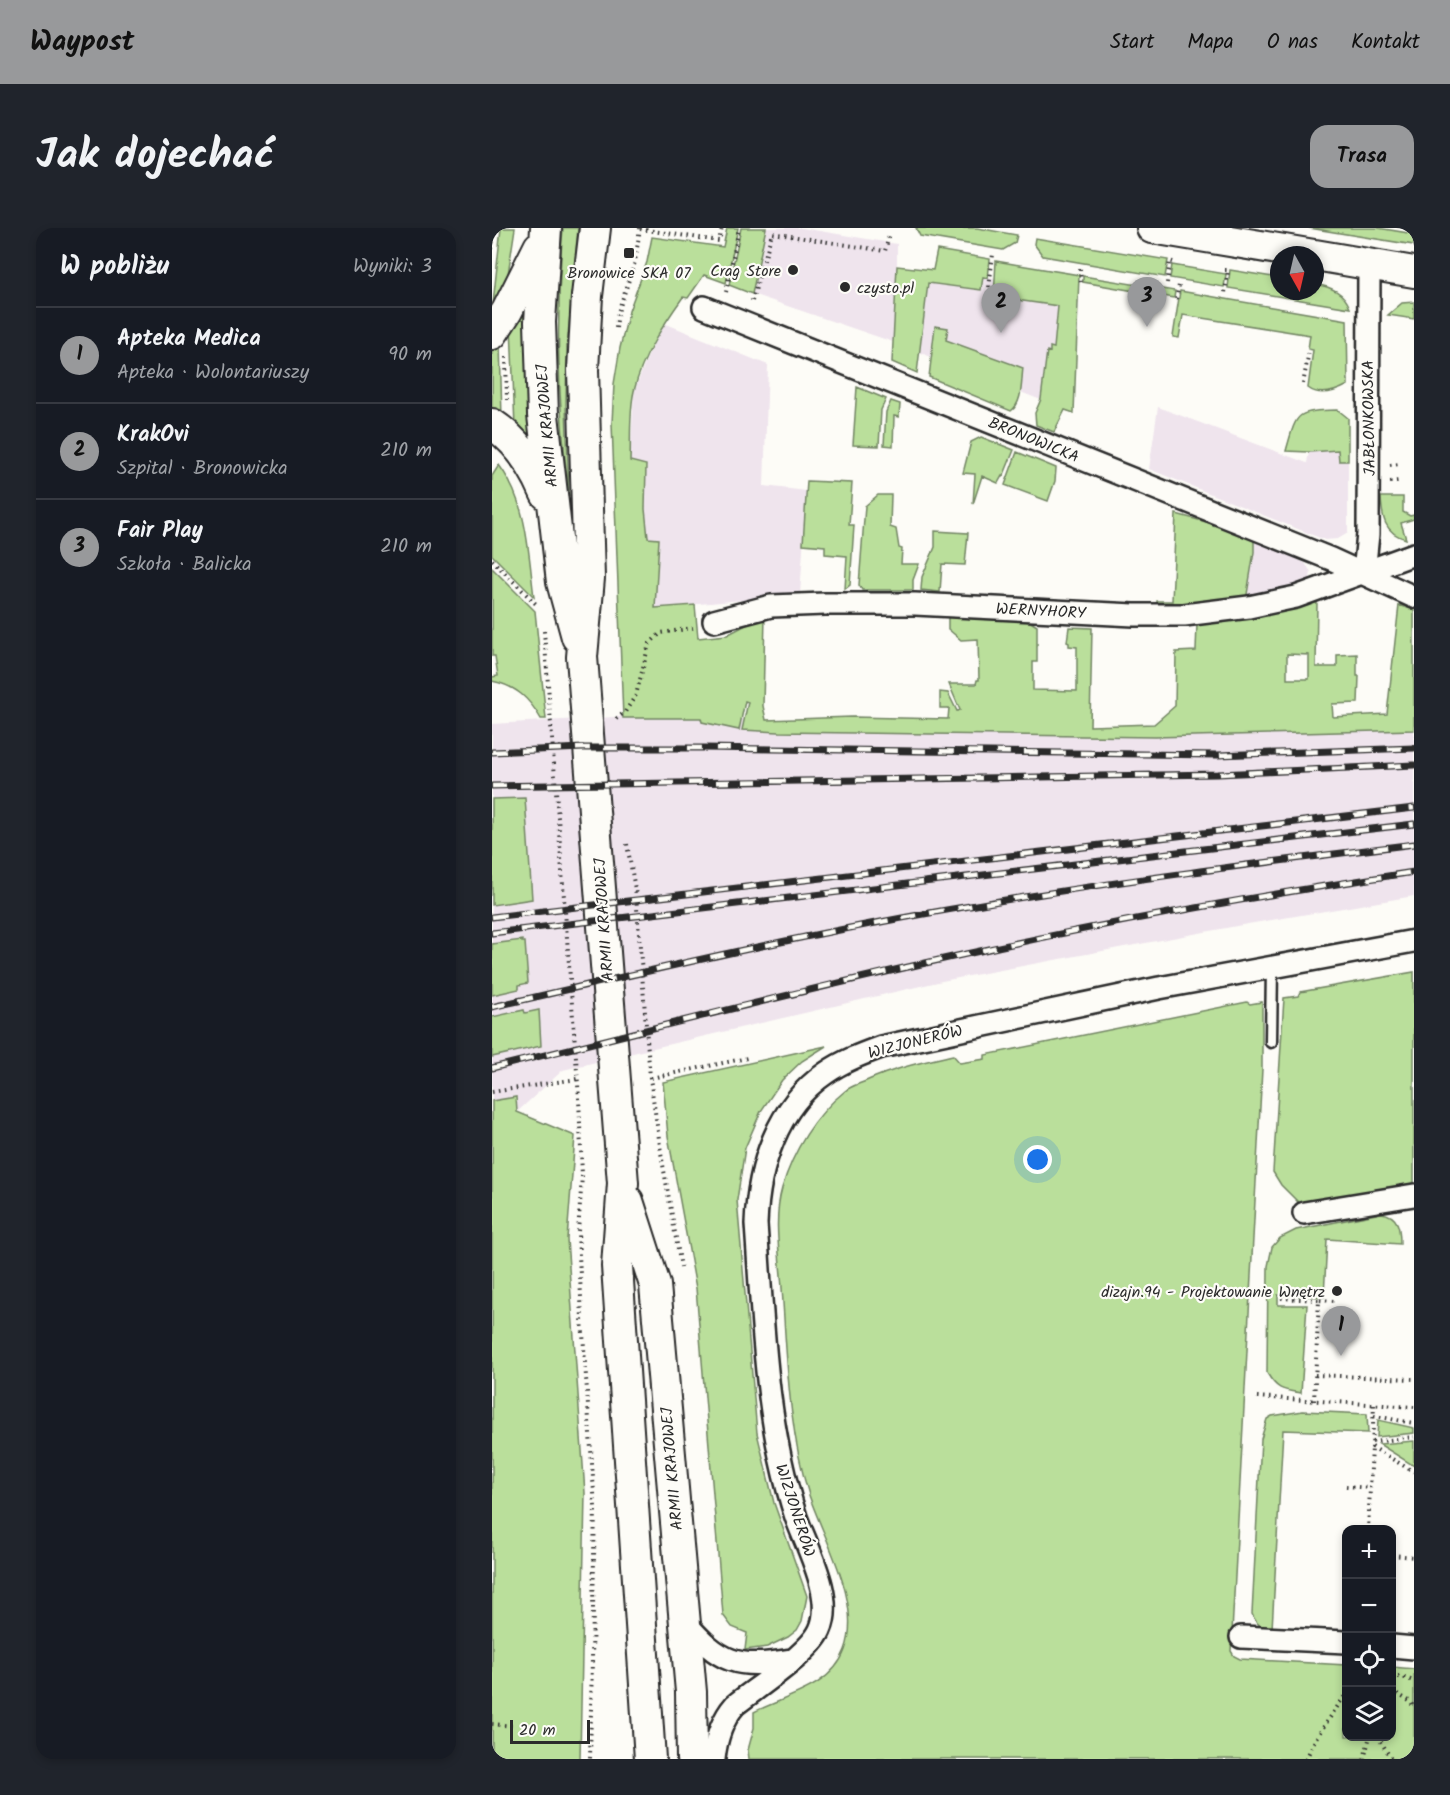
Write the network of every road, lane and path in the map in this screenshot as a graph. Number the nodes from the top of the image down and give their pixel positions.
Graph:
1 (494, 228) edge
2 (595, 228) edge
3 (722, 228) edge
4 (739, 228) edge
5 (1152, 228) edge
6 (640, 229) edge
7 (773, 231) edge
8 (545, 232) edge
9 (889, 236) dead end
10 (1270, 248) edge
11 (492, 249) edge
12 (993, 254) dead end
13 (1324, 256) edge
14 (1182, 263) dead end
15 (1369, 264) junction
16 (1217, 268) dead end
17 (1080, 269) dead end
18 (1414, 272) edge
19 (1081, 282) dead end
20 (1167, 284) dead end
21 (1179, 285) dead end
22 (1226, 293) dead end
23 (1176, 299) dead end
24 (987, 305) dead end
25 (713, 310) joint
26 (618, 312) dead end
27 (746, 324) junction
28 (499, 345) edge
29 (1309, 351) dead end
30 (1303, 384) dead end
31 (500, 417) edge
32 (1401, 464) dead end
33 (1391, 465) dead end
34 (1392, 482) dead end
35 (1399, 484) dead end
36 (554, 515) junction
37 (1414, 554) edge
38 (492, 561) edge
39 (1364, 573) junction
40 (1414, 597) edge
41 (543, 610) dead end
42 (543, 621) dead end
43 (714, 621) joint
44 (582, 657) junction
45 (616, 720) dead end
46 (625, 834) dead end
47 (1414, 941) edge
48 (1272, 966) junction
49 (1271, 1042) dead end
50 (747, 1058) dead end
51 (650, 1078) junction
52 (577, 1079) junction
53 (492, 1092) edge
54 (662, 1159) dead end
55 (623, 1183) junction
56 (1414, 1195) edge
57 (1304, 1213) dead end
58 (1281, 1298) dead end
59 (1319, 1300) junction
60 (1334, 1301) dead end
61 (1315, 1375) junction
62 (1414, 1379) edge
63 (1257, 1397) dead end
64 (1314, 1401) junction
65 (1374, 1405) junction
66 (1414, 1407) edge
67 (1373, 1416) junction
68 (1414, 1423) edge
69 (1414, 1437) edge
70 (1372, 1444) junction
71 (1414, 1472) edge
72 (1346, 1486) dead end
73 (1370, 1488) junction
74 (1368, 1525) edge
75 (1396, 1555) edge
76 (1414, 1557) edge
77 (684, 1621) junction
78 (1241, 1637) dead end
79 (1342, 1642) edge
80 (1396, 1646) edge
81 (1414, 1648) edge
82 (792, 1660) junction
83 (1396, 1677) edge
84 (1414, 1681) edge
85 (691, 1692) junction
86 (1396, 1693) edge
87 (1342, 1701) edge
88 (1414, 1709) edge
89 (492, 1724) edge
90 (515, 1726) dead end
91 (1369, 1741) edge
92 (1380, 1741) edge
93 (590, 1759) edge
94 (650, 1759) edge
95 (692, 1759) edge
96 (703, 1759) edge
97 (714, 1759) edge
98 (1306, 1759) edge
99 (1364, 1759) edge
100 (1391, 1759) edge
101 (1409, 1759) edge
102 (1414, 1759) edge

1 - 11 path
2 - 44 main road, ARMII KRAJOWEJ
3 - 6 path
4 - 25 path
5 - 10 main road
6 - 26 path
7 - 9 path
7 - 27 path
8 - 28 main road
8 - 36 main road, ARMII KRAJOWEJ
12 - 24 path
13 - 15 main road
14 - 20 path
15 - 18 main road
15 - 39 street, JABŁONKOWSKA
16 - 22 path
17 - 19 path
21 - 23 path
25 - 27 street, BRONOWICKA
27 - 39 street, BRONOWICKA
28 - 31 path
29 - 30 path
31 - 36 main road
32 - 33 path
34 - 35 path
36 - 44 main road, ARMII KRAJOWEJ
37 - 39 street, WERNYHORY
38 - 41 path
39 - 40 street, BRONOWICKA
39 - 43 street, WERNYHORY
42 - 52 path
43 - 45 path
44 - 55 main road, ARMII KRAJOWEJ
46 - 51 path
47 - 48 street, WIZJONERÓW
48 - 49 lane
48 - 82 street, WIZJONERÓW
50 - 51 path
51 - 54 path
52 - 53 path
52 - 93 path
55 - 77 main road, ARMII KRAJOWEJ
55 - 94 main road, ARMII KRAJOWEJ
56 - 57 street
58 - 59 path
59 - 60 path
59 - 61 path
61 - 62 path
61 - 64 path
63 - 64 path
64 - 65 path
65 - 66 path
65 - 67 path
67 - 68 path
67 - 70 path
69 - 70 path
70 - 71 path
70 - 73 path
72 - 73 path
73 - 74 path
75 - 76 path
77 - 82 street
77 - 85 main road, ARMII KRAJOWEJ
78 - 79 street
80 - 81 street
82 - 97 street, WIZJONERÓW
83 - 84 path
85 - 95 main road, ARMII KRAJOWEJ
85 - 96 main road
86 - 88 path
87 - 98 path
89 - 90 path
91 - 99 path
92 - 100 path
101 - 102 path

